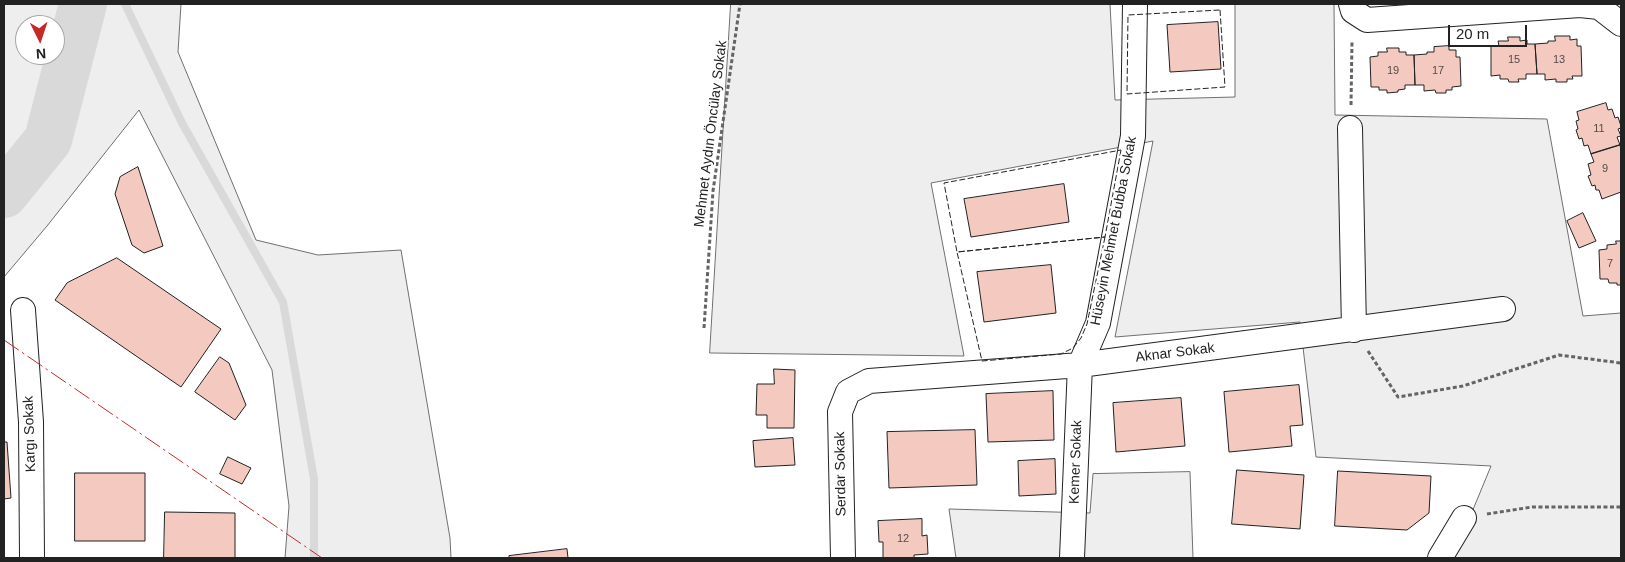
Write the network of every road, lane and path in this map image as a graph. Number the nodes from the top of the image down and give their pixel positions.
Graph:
1 (740, 4) edge
2 (1135, 4) edge
3 (1352, 8) edge
4 (1621, 24) edge
5 (1350, 128) joint
6 (1503, 309) dead end
7 (23, 310) dead end
8 (704, 328) dead end
9 (1354, 330) junction
10 (1621, 362) edge
11 (1080, 365) junction
12 (848, 392) joint
13 (1621, 507) edge
14 (1464, 518) joint
15 (32, 558) edge
16 (843, 558) edge
17 (1072, 558) edge
18 (1440, 558) edge

1 - 8 path, Mehmet Aydın Öncülay Sokak
2 - 11 street, Hüseyin Mehmet Bubba Sokak
3 - 4 street
3 - 5 path
5 - 9 street
6 - 9 street, Aknar Sokak
7 - 15 street, Kargı Sokak
9 - 10 path
9 - 11 street, Aknar Sokak
11 - 12 street, Aknar Sokak
11 - 17 street, Kemer Sokak
12 - 16 street, Serdar Sokak
13 - 14 path
14 - 18 street

